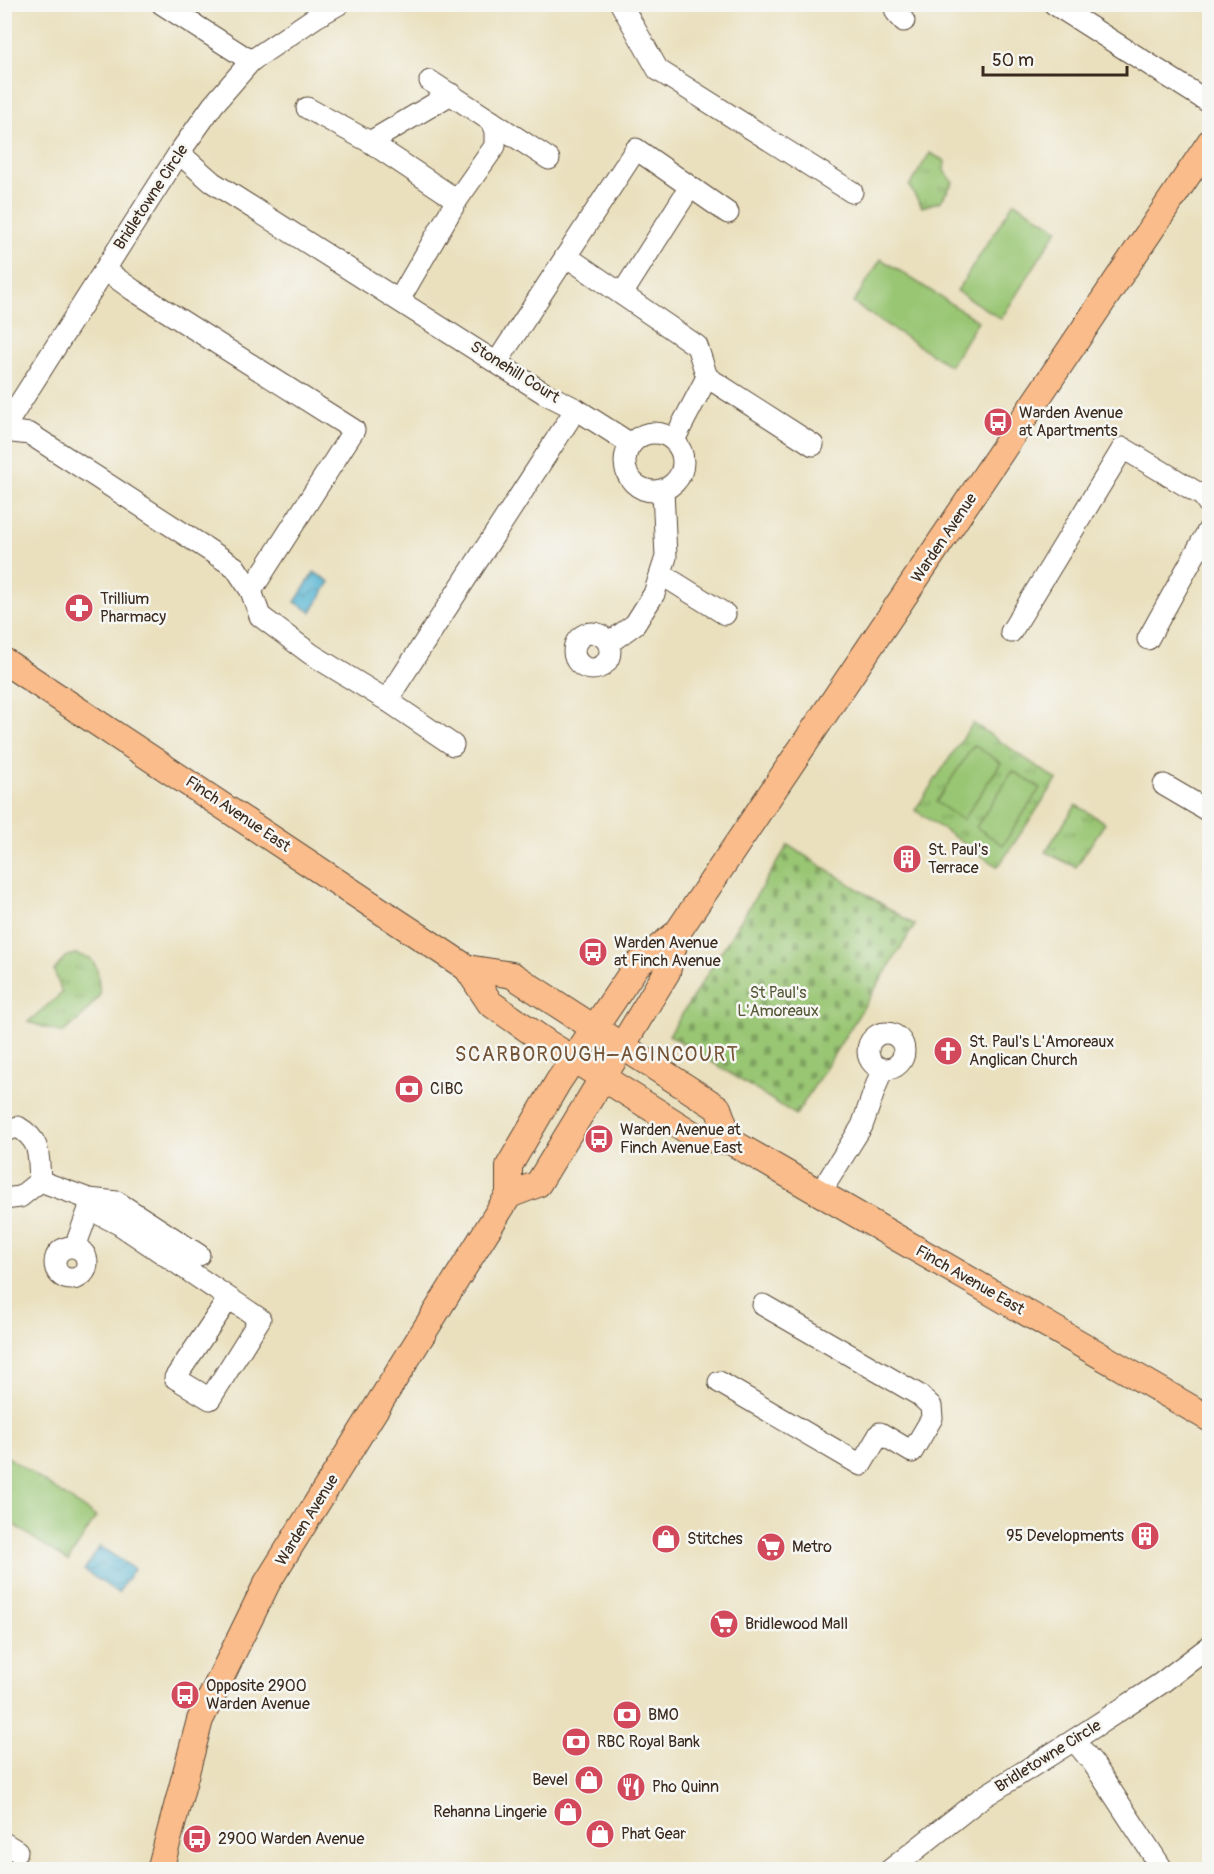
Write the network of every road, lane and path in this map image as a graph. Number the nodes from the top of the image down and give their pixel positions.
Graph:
1 (162, 4) edge
2 (339, 4) edge
3 (621, 4) edge
4 (1054, 4) edge
5 (251, 61) junction
6 (430, 81) dead end
7 (451, 94) junction
8 (1209, 103) edge
9 (307, 108) dead end
10 (491, 121) junction
11 (370, 142) junction
12 (1209, 142) edge
13 (179, 153) junction
14 (549, 159) dead end
15 (690, 187) junction
16 (852, 192) dead end
17 (457, 200) junction
18 (728, 213) dead end
19 (566, 256) junction
20 (105, 270) junction
21 (622, 294) junction
22 (399, 300) junction
23 (497, 362) junction
24 (707, 377) junction
25 (576, 409) junction
26 (4, 429) edge
27 (674, 440) junction
28 (631, 444) junction
29 (813, 445) dead end
30 (663, 490) junction
31 (1209, 506) edge
32 (1209, 526) edge
33 (661, 573) junction
34 (251, 591) junction
35 (725, 614) dead end
36 (1011, 632) dead end
37 (1148, 639) dead end
38 (609, 643) dead end
39 (6, 660) edge
40 (388, 701) junction
41 (453, 745) dead end
42 (1164, 785) dead end
43 (1209, 812) edge
44 (677, 933) junction
45 (467, 968) junction
46 (594, 1030) junction
47 (621, 1047) junction
48 (574, 1060) junction
49 (882, 1069) dead end
50 (602, 1078) junction
51 (4, 1131) edge
52 (730, 1141) junction
53 (40, 1181) junction
54 (820, 1193) junction
55 (509, 1196) junction
56 (4, 1199) edge
57 (89, 1204) junction
58 (75, 1247) dead end
59 (199, 1255) dead end
60 (229, 1298) junction
61 (764, 1305) dead end
62 (718, 1382) dead end
63 (1209, 1419) edge
64 (1209, 1647) edge
65 (1074, 1740) junction
66 (901, 1866) edge
67 (160, 1869) edge
68 (1163, 1869) edge

1 - 5 street
2 - 5 street, Bridletowne Circle
3 - 16 street
4 - 8 street
5 - 13 street, Bridletowne Circle
6 - 7 street
7 - 10 street
7 - 11 street
9 - 11 street
10 - 14 street
10 - 17 street
11 - 17 street
12 - 44 main road, Warden Avenue
13 - 20 street, Bridletowne Circle
13 - 22 street, Stonehill Court
15 - 18 street
15 - 19 street
15 - 21 street
17 - 22 street
19 - 21 street
19 - 23 street
20 - 26 street, Bridletowne Circle
20 - 34 street
21 - 24 street
22 - 23 street, Stonehill Court
23 - 25 street, Stonehill Court
24 - 27 street
24 - 29 street
25 - 28 street, Stonehill Court
25 - 40 street
26 - 34 street
27 - 28 street
27 - 30 street
28 - 30 street
30 - 33 street
31 - 36 street
32 - 37 street
33 - 35 street
33 - 38 street
34 - 40 street
39 - 45 main road, Finch Avenue East
40 - 41 street
42 - 43 street
44 - 46 main road, Warden Avenue
44 - 47 main road, Warden Avenue
45 - 46 main road, Finch Avenue East
45 - 48 main road, Finch Avenue East
46 - 47 main road, Finch Avenue East
46 - 48 main road, Warden Avenue
47 - 50 main road, Warden Avenue
47 - 52 main road, Finch Avenue East
48 - 50 main road, Finch Avenue East
48 - 55 main road, Warden Avenue
49 - 54 street
50 - 52 main road, Finch Avenue East
50 - 55 main road, Warden Avenue
51 - 53 street
52 - 54 main road, Finch Avenue East
53 - 56 street
53 - 57 street
54 - 63 main road, Finch Avenue East
55 - 67 main road, Warden Avenue
57 - 58 street
57 - 59 street
57 - 60 street
60 - 60 street
61 - 62 street
64 - 65 street, Bridletowne Circle
65 - 66 street, Bridletowne Circle
65 - 68 street

